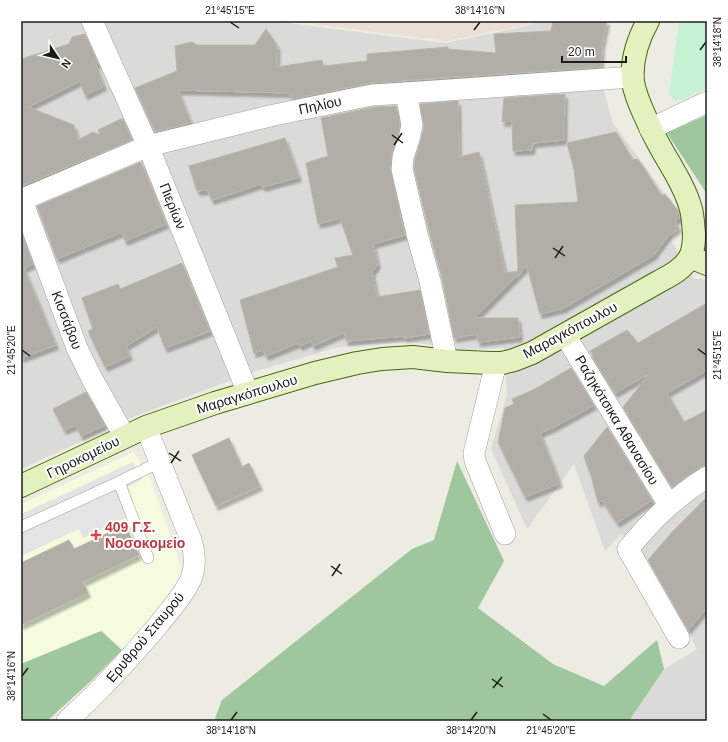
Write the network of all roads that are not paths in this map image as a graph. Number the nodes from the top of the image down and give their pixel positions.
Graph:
1 (92, 21) edge
2 (648, 21) edge
3 (633, 77) junction
4 (406, 93) junction
5 (707, 102) edge
6 (650, 129) junction
7 (148, 146) junction
8 (21, 199) edge
9 (698, 261) edge
10 (564, 334) junction
11 (447, 361) junction
12 (496, 363) junction
13 (248, 393) junction
14 (146, 427) junction
15 (125, 437) junction
16 (160, 462) junction
17 (707, 477) edge
18 (119, 482) junction
19 (21, 486) edge
20 (668, 505) junction
21 (21, 527) edge
22 (505, 534) dead end
23 (148, 558) dead end
24 (679, 638) dead end
25 (67, 721) edge

1 - 7 street, Πιερίων
2 - 3 main road, Μαραγκόπουλου
3 - 4 street, Πηλίου
3 - 6 main road, Μαραγκόπουλου
4 - 7 street, Πηλίου
4 - 11 street
5 - 6 street
6 - 9 main road, Μαραγκόπουλου
7 - 8 street, Πηλίου
7 - 13 street, Πιερίων
8 - 15 street, Κισσάβου
9 - 10 main road, Μαραγκόπουλου
10 - 12 main road, Μαραγκόπουλου
10 - 20 street, Ραζηκότσικα Αθανασίου
11 - 12 main road, Μαραγκόπουλου
11 - 13 main road, Μαραγκόπουλου
12 - 22 street
13 - 14 main road, Μαραγκόπουλου
14 - 15 main road, Γηροκομείου
14 - 16 street, Ερυθρού Σταυρού
15 - 19 main road, Γηροκομείου
16 - 18 lane
16 - 25 street, Ερυθρού Σταυρού
17 - 20 street
18 - 21 lane
18 - 23 lane
20 - 24 street

